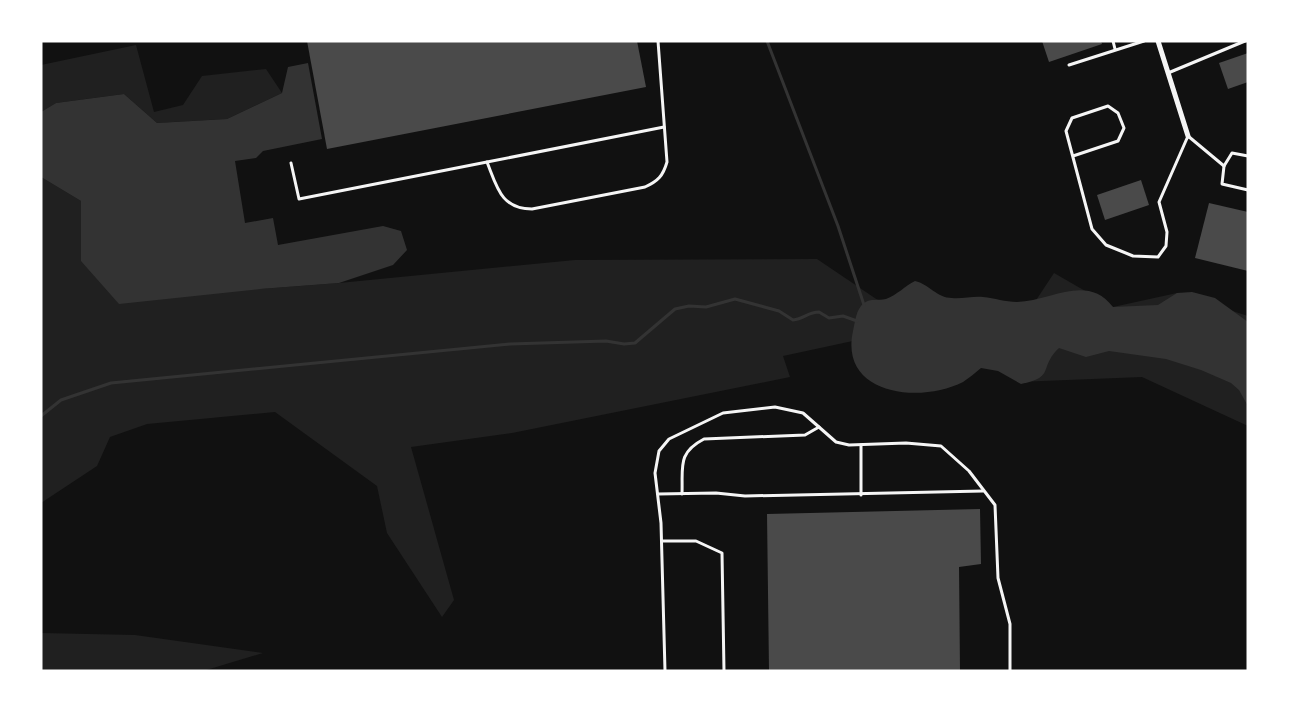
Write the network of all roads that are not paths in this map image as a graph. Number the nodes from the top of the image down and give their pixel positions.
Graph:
1 (658, 41) edge
2 (1113, 41) edge
3 (1144, 41) edge
4 (1158, 41) edge
5 (1245, 41) edge
6 (1115, 49) junction
7 (1069, 65) dead end
8 (1168, 73) junction
9 (664, 127) junction
10 (1188, 136) junction
11 (1073, 156) junction
12 (1248, 156) edge
13 (487, 162) junction
14 (291, 163) dead end
15 (1224, 166) junction
16 (1248, 190) edge
17 (819, 428) junction
18 (861, 445) junction
19 (984, 491) junction
20 (658, 494) junction
21 (682, 494) junction
22 (861, 495) junction
23 (662, 541) junction
24 (665, 671) edge
25 (724, 671) edge
26 (1010, 671) edge

1 - 9 lane
2 - 6 lane
3 - 6 lane
4 - 8 street
5 - 8 lane
6 - 7 lane
8 - 10 street
9 - 13 lane
9 - 13 lane
10 - 11 lane
10 - 15 lane
11 - 11 lane
12 - 15 lane
13 - 14 lane
15 - 16 lane
17 - 18 lane
17 - 20 lane
17 - 21 lane
18 - 19 lane
18 - 22 lane
19 - 22 lane
19 - 26 lane
20 - 21 lane
20 - 23 lane
21 - 22 lane
23 - 24 lane
23 - 25 lane

